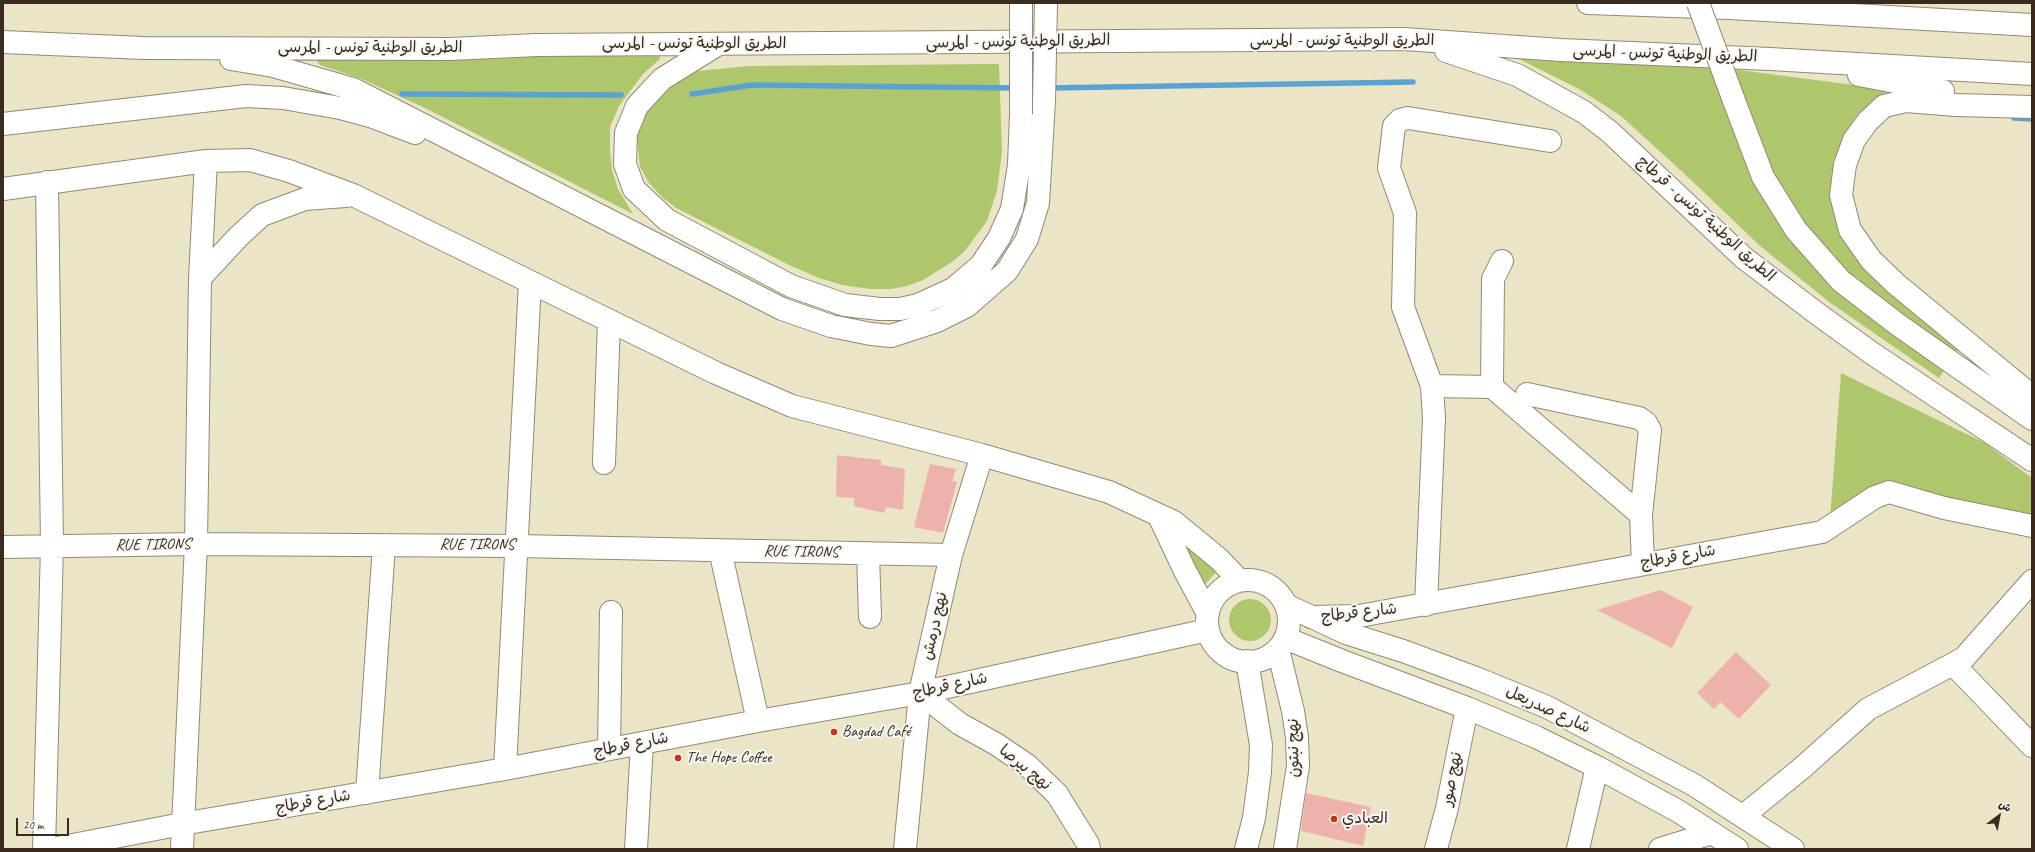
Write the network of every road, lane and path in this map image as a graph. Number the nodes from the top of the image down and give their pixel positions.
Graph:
1 (1021, 3) edge
2 (1046, 3) edge
3 (1588, 3) edge
4 (1698, 3) edge
5 (1916, 3) edge
6 (2027, 25) edge
7 (1404, 39) junction
8 (3, 42) edge
9 (717, 45) junction
10 (144, 48) junction
11 (1770, 59) junction
12 (2032, 74) edge
13 (2029, 107) edge
14 (3, 124) edge
15 (1550, 141) dead end
16 (206, 161) junction
17 (520, 176) junction
18 (46, 182) junction
19 (3, 190) edge
20 (353, 195) junction
21 (1502, 261) dead end
22 (200, 278) junction
23 (530, 282) junction
24 (609, 321) junction
25 (1432, 386) junction
26 (1492, 387) junction
27 (1527, 394) dead end
28 (2032, 396) edge
29 (2032, 419) edge
30 (982, 455) junction
31 (2032, 460) edge
32 (604, 463) dead end
33 (1641, 515) junction
34 (1159, 516) junction
35 (2032, 526) edge
36 (196, 544) junction
37 (384, 545) junction
38 (52, 546) junction
39 (517, 546) junction
40 (3, 547) edge
41 (720, 550) junction
42 (868, 553) junction
43 (951, 555) junction
44 (1643, 564) junction
45 (1239, 580) junction
46 (2032, 581) edge
47 (1426, 605) junction
48 (1286, 606) junction
49 (611, 612) dead end
50 (870, 617) dead end
51 (1311, 617) junction
52 (1208, 622) junction
53 (1282, 643) junction
54 (1247, 662) junction
55 (1953, 664) junction
56 (920, 693) junction
57 (1466, 708) junction
58 (758, 721) junction
59 (642, 743) junction
60 (2032, 746) edge
61 (608, 749) junction
62 (1597, 767) junction
63 (505, 769) junction
64 (367, 793) junction
65 (1743, 816) junction
66 (182, 824) junction
67 (1712, 833) junction
68 (1785, 846) edge
69 (44, 849) edge
70 (52, 849) edge
71 (182, 849) edge
72 (636, 849) edge
73 (906, 849) edge
74 (1089, 849) edge
75 (1246, 849) edge
76 (1285, 849) edge
77 (1436, 849) edge
78 (1578, 849) edge
79 (1660, 849) edge
80 (1737, 849) edge

1 - 9 main road, bridge
2 - 17 main road, bridge
3 - 6 main road
4 - 29 main road, bridge
5 - 6 main road
7 - 9 main road, الطريق الوطنية تونس - المرسى
7 - 11 main road, الطريق الوطنية تونس - المرسى
7 - 31 main road, الطريق الوطنية تونس - قرطاج
8 - 10 main road, الطريق الوطنية تونس - المرسى
9 - 10 main road, الطريق الوطنية تونس - المرسى
10 - 17 main road
11 - 12 main road, الطريق الوطنية تونس - المرسى
11 - 13 main road
13 - 28 main road
14 - 17 main road
15 - 25 main road
16 - 18 main road
16 - 20 main road
16 - 22 main road
18 - 19 main road
18 - 38 main road
20 - 22 main road
20 - 23 main road
21 - 26 main road
22 - 36 main road
23 - 24 main road
23 - 39 main road
24 - 30 main road
24 - 32 main road
25 - 26 main road
25 - 47 main road
26 - 33 main road
27 - 33 main road
30 - 34 main road
30 - 43 main road, نهج درمش
33 - 44 main road
34 - 45 main road
34 - 52 main road
35 - 44 main road, شارع قرطاج
36 - 37 main road, RUE TIRONS
36 - 38 main road, RUE TIRONS
36 - 66 main road
37 - 39 main road, RUE TIRONS
37 - 64 main road
38 - 40 main road, RUE TIRONS
38 - 69 main road
39 - 41 main road, RUE TIRONS
39 - 63 main road
41 - 42 main road, RUE TIRONS
41 - 58 main road
42 - 43 main road, RUE TIRONS
42 - 50 main road
43 - 56 main road, نهج درمش
44 - 47 main road, شارع قرطاج
45 - 48 main road
45 - 52 main road
46 - 55 main road
47 - 51 main road, شارع قرطاج
48 - 51 main road, شارع صدربعل
48 - 53 main road
49 - 61 main road
51 - 65 main road, شارع صدربعل
52 - 54 main road
52 - 56 main road, شارع قرطاج
53 - 54 main road
53 - 57 main road, شارع صدربعل
53 - 76 main road, نهج نبتون
54 - 75 main road, نهج نبتون
55 - 60 main road
55 - 65 main road
56 - 58 main road, شارع قرطاج
56 - 73 main road, نهج درمش
56 - 74 main road, نهج بيرصا
57 - 62 main road, شارع صدربعل
57 - 77 main road, نهج صور
58 - 59 main road, شارع قرطاج
59 - 61 main road, شارع قرطاج
59 - 72 main road
61 - 63 main road, شارع قرطاج
62 - 67 main road, شارع صدربعل
62 - 78 main road
63 - 64 main road, شارع قرطاج
64 - 66 main road, شارع قرطاج
65 - 68 main road, شارع صدربعل
66 - 70 main road, شارع قرطاج
66 - 71 main road
67 - 79 main road
67 - 80 main road, شارع صدربعل

